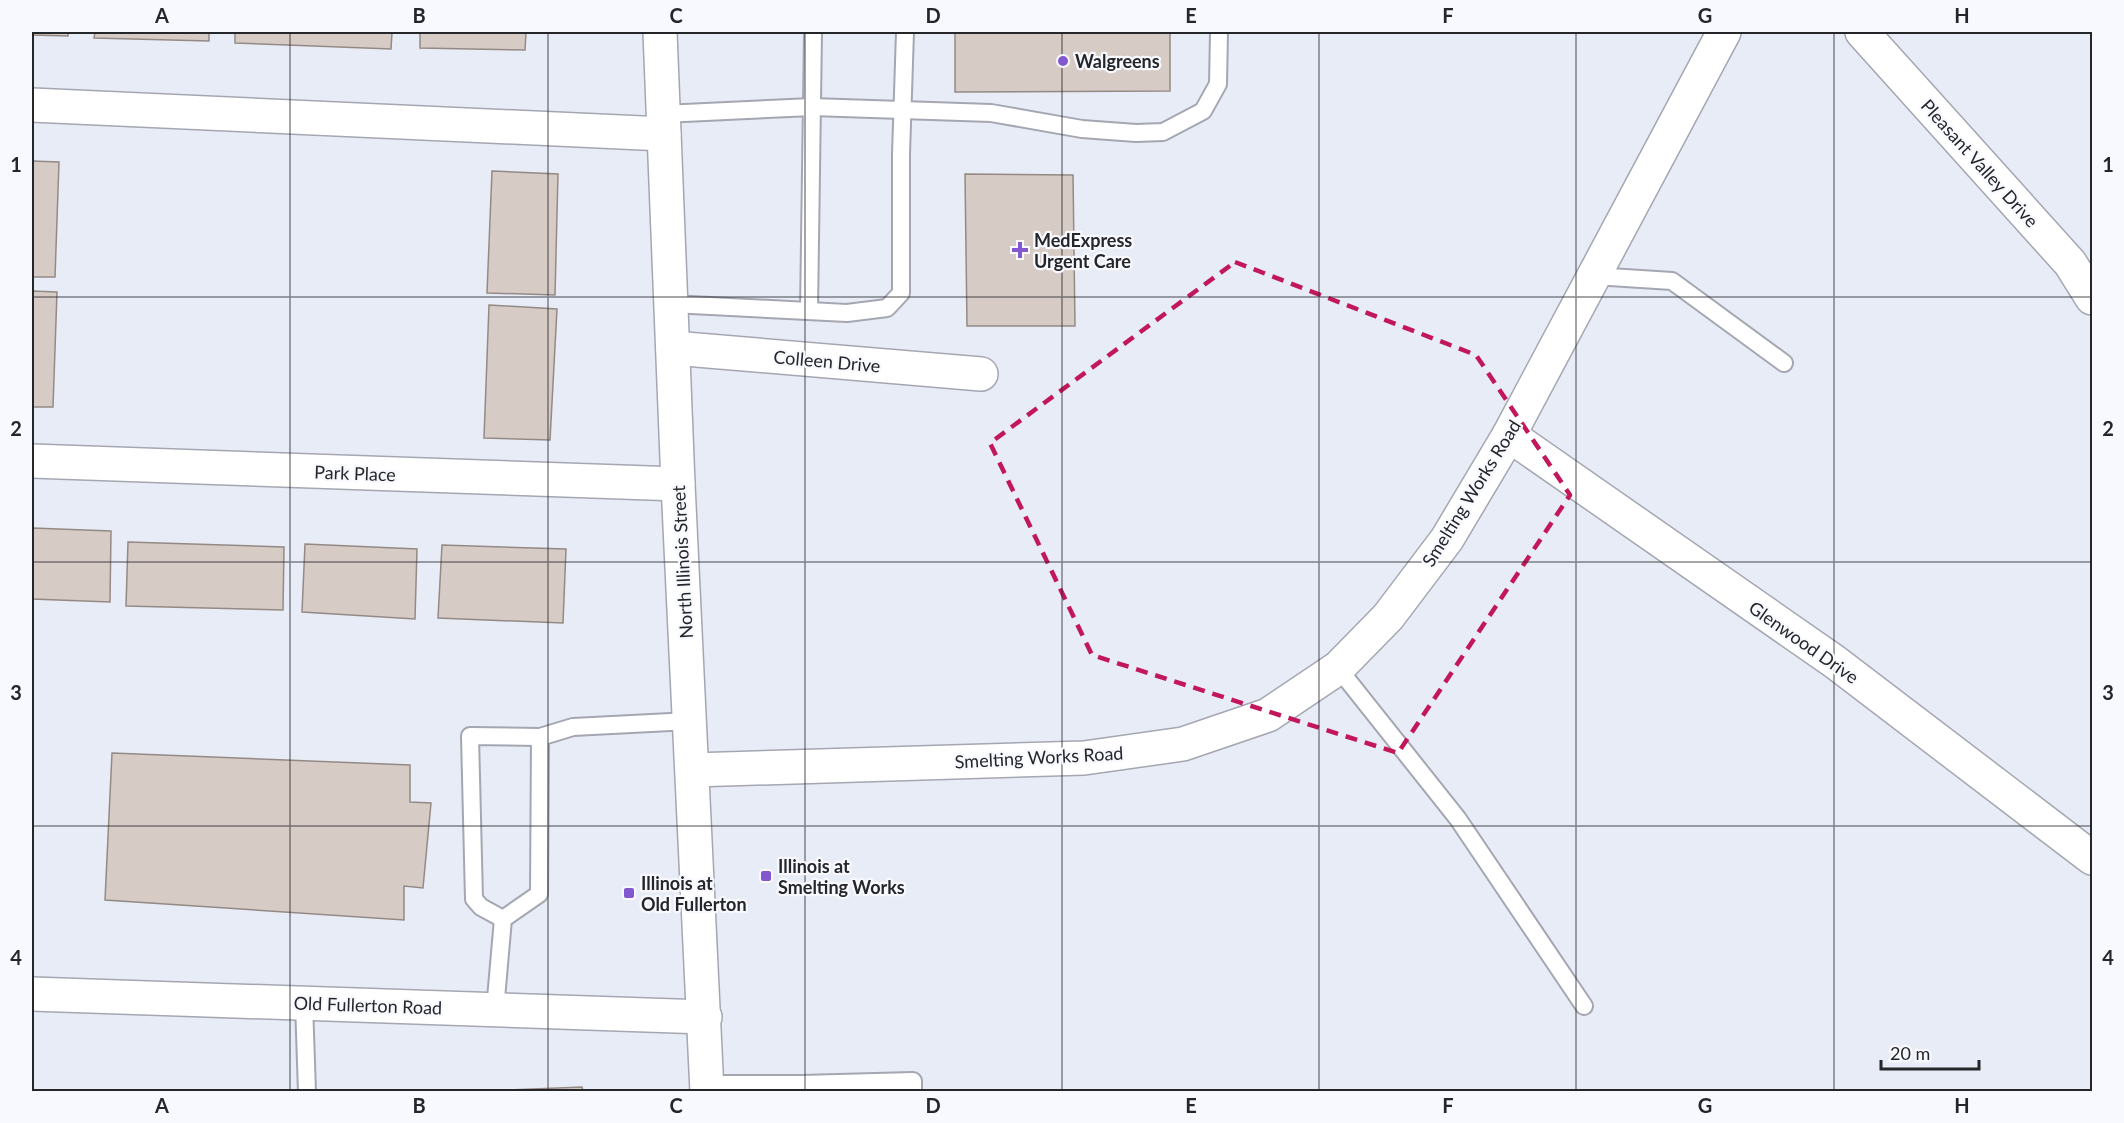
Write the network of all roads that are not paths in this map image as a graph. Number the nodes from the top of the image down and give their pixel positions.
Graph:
1 (660, 32) edge
2 (813, 32) edge
3 (905, 32) edge
4 (1219, 32) edge
5 (1724, 32) edge
6 (1862, 32) edge
7 (32, 105) edge
8 (812, 107) junction
9 (902, 110) junction
10 (664, 124) junction
11 (1594, 276) junction
12 (2092, 298) edge
13 (672, 304) junction
14 (809, 311) junction
15 (673, 348) junction
16 (1784, 363) dead end
17 (981, 374) dead end
18 (1509, 435) junction
19 (32, 461) edge
20 (678, 484) junction
21 (1338, 668) junction
22 (690, 721) junction
23 (540, 737) junction
24 (693, 770) junction
25 (2092, 858) edge
26 (503, 919) junction
27 (32, 994) edge
28 (304, 1003) junction
29 (1584, 1006) dead end
30 (495, 1010) junction
31 (705, 1017) junction
32 (856, 1087) edge
33 (707, 1088) edge
34 (801, 1088) edge
35 (307, 1092) edge
36 (913, 1092) edge

1 - 10 street, North Illinois Street
2 - 8 lane
3 - 9 lane
4 - 9 lane
5 - 11 street, Smelting Works Road
6 - 12 street, Pleasant Valley Drive
7 - 10 street
8 - 9 lane
8 - 10 lane
8 - 14 lane
9 - 14 lane
10 - 13 street, North Illinois Street
11 - 16 lane
11 - 18 street, Smelting Works Road
13 - 14 lane
13 - 15 street, North Illinois Street
15 - 17 street, Colleen Drive
15 - 20 street, North Illinois Street
18 - 21 street, Smelting Works Road
18 - 25 street, Glenwood Drive
19 - 20 street, Park Place
20 - 22 street, North Illinois Street
21 - 24 street, Smelting Works Road
21 - 29 lane
22 - 23 lane
22 - 24 street, North Illinois Street
23 - 26 lane
23 - 26 lane
24 - 31 street, North Illinois Street
26 - 30 lane
27 - 28 street, Old Fullerton Road
28 - 30 street, Old Fullerton Road
28 - 35 lane
30 - 31 street, Old Fullerton Road
31 - 33 street, North Illinois Street
32 - 34 lane
32 - 36 lane
33 - 34 lane

